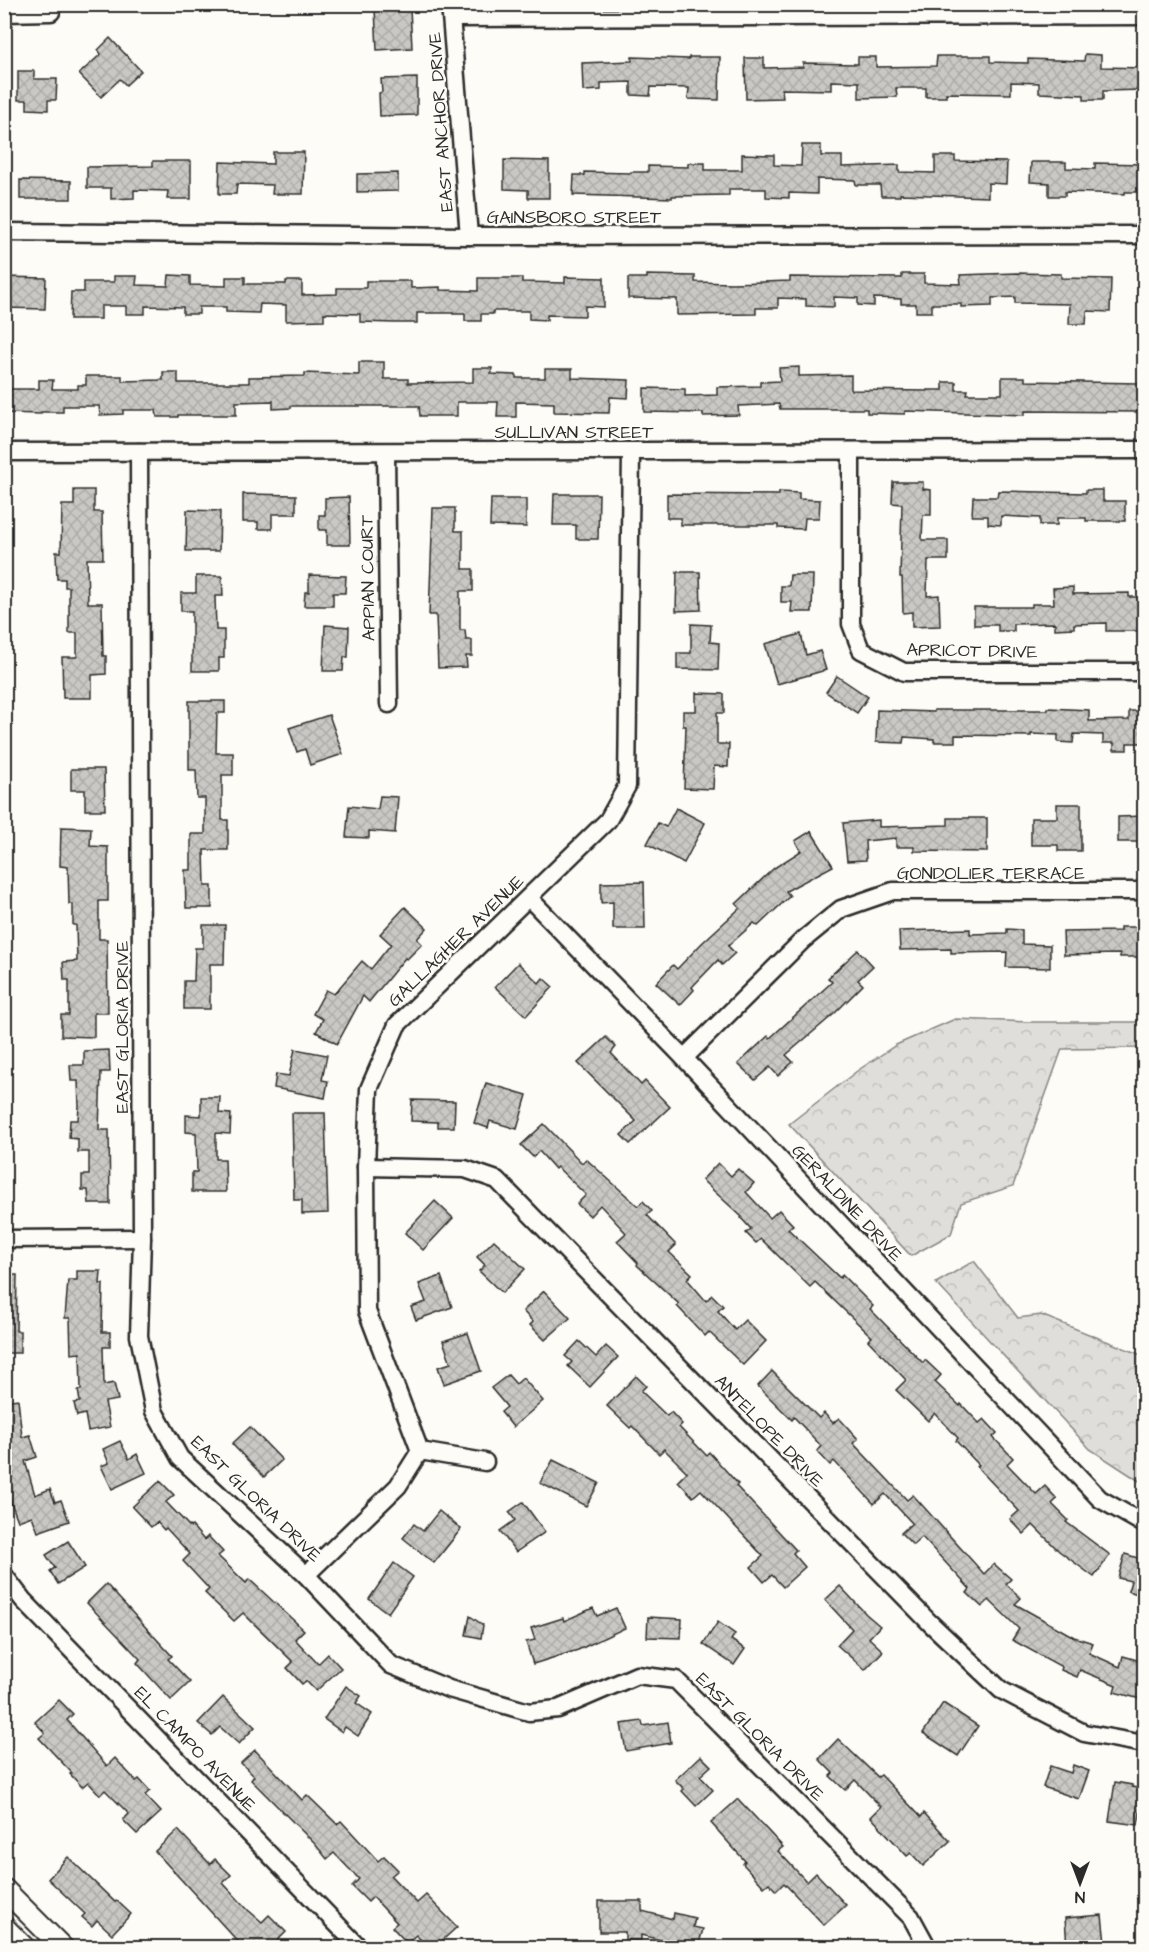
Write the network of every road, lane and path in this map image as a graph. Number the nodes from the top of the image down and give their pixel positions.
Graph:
1 (688, 10) edge
2 (921, 10) edge
3 (451, 11) edge
4 (51, 12) dead end
5 (4, 13) edge
6 (1144, 16) edge
7 (4, 232) edge
8 (469, 236) junction
9 (1144, 236) edge
10 (1144, 450) edge
11 (851, 451) junction
12 (4, 452) edge
13 (139, 452) junction
14 (386, 452) junction
15 (631, 452) junction
16 (1144, 672) edge
17 (389, 704) dead end
18 (1144, 891) edge
19 (529, 898) junction
20 (684, 1058) junction
21 (366, 1167) junction
22 (142, 1238) junction
23 (4, 1239) edge
24 (420, 1451) junction
25 (485, 1462) dead end
26 (1144, 1524) edge
27 (4, 1575) edge
28 (306, 1575) junction
29 (1144, 1744) edge
30 (4, 1889) edge
31 (4, 1927) edge
32 (25, 1947) edge
33 (63, 1947) edge
34 (360, 1947) edge
35 (928, 1947) edge

1 - 2 street
1 - 3 street
2 - 6 street
3 - 8 street, EAST ANCHOR DRIVE
4 - 5 street
7 - 8 street, GAINSBORO STREET
8 - 9 street, GAINSBORO STREET
10 - 11 street, SULLIVAN STREET
11 - 15 street, SULLIVAN STREET
11 - 16 street, APRICOT DRIVE
12 - 13 street, SULLIVAN STREET
13 - 14 street, SULLIVAN STREET
13 - 22 street, EAST GLORIA DRIVE
14 - 15 street, SULLIVAN STREET
14 - 17 street, APPIAN COURT
15 - 19 street, GALLAGHER AVENUE
18 - 20 street, GONDOLIER TERRACE
19 - 20 street, GERALDINE DRIVE
19 - 21 street, GALLAGHER AVENUE
20 - 26 street, GERALDINE DRIVE
21 - 24 street, GALLAGHER AVENUE
21 - 29 street, ANTELOPE DRIVE
22 - 23 street
22 - 28 street, EAST GLORIA DRIVE
24 - 25 street
24 - 28 street
27 - 34 street, EL CAMPO AVENUE
28 - 35 street, EAST GLORIA DRIVE
30 - 33 street
31 - 32 street

